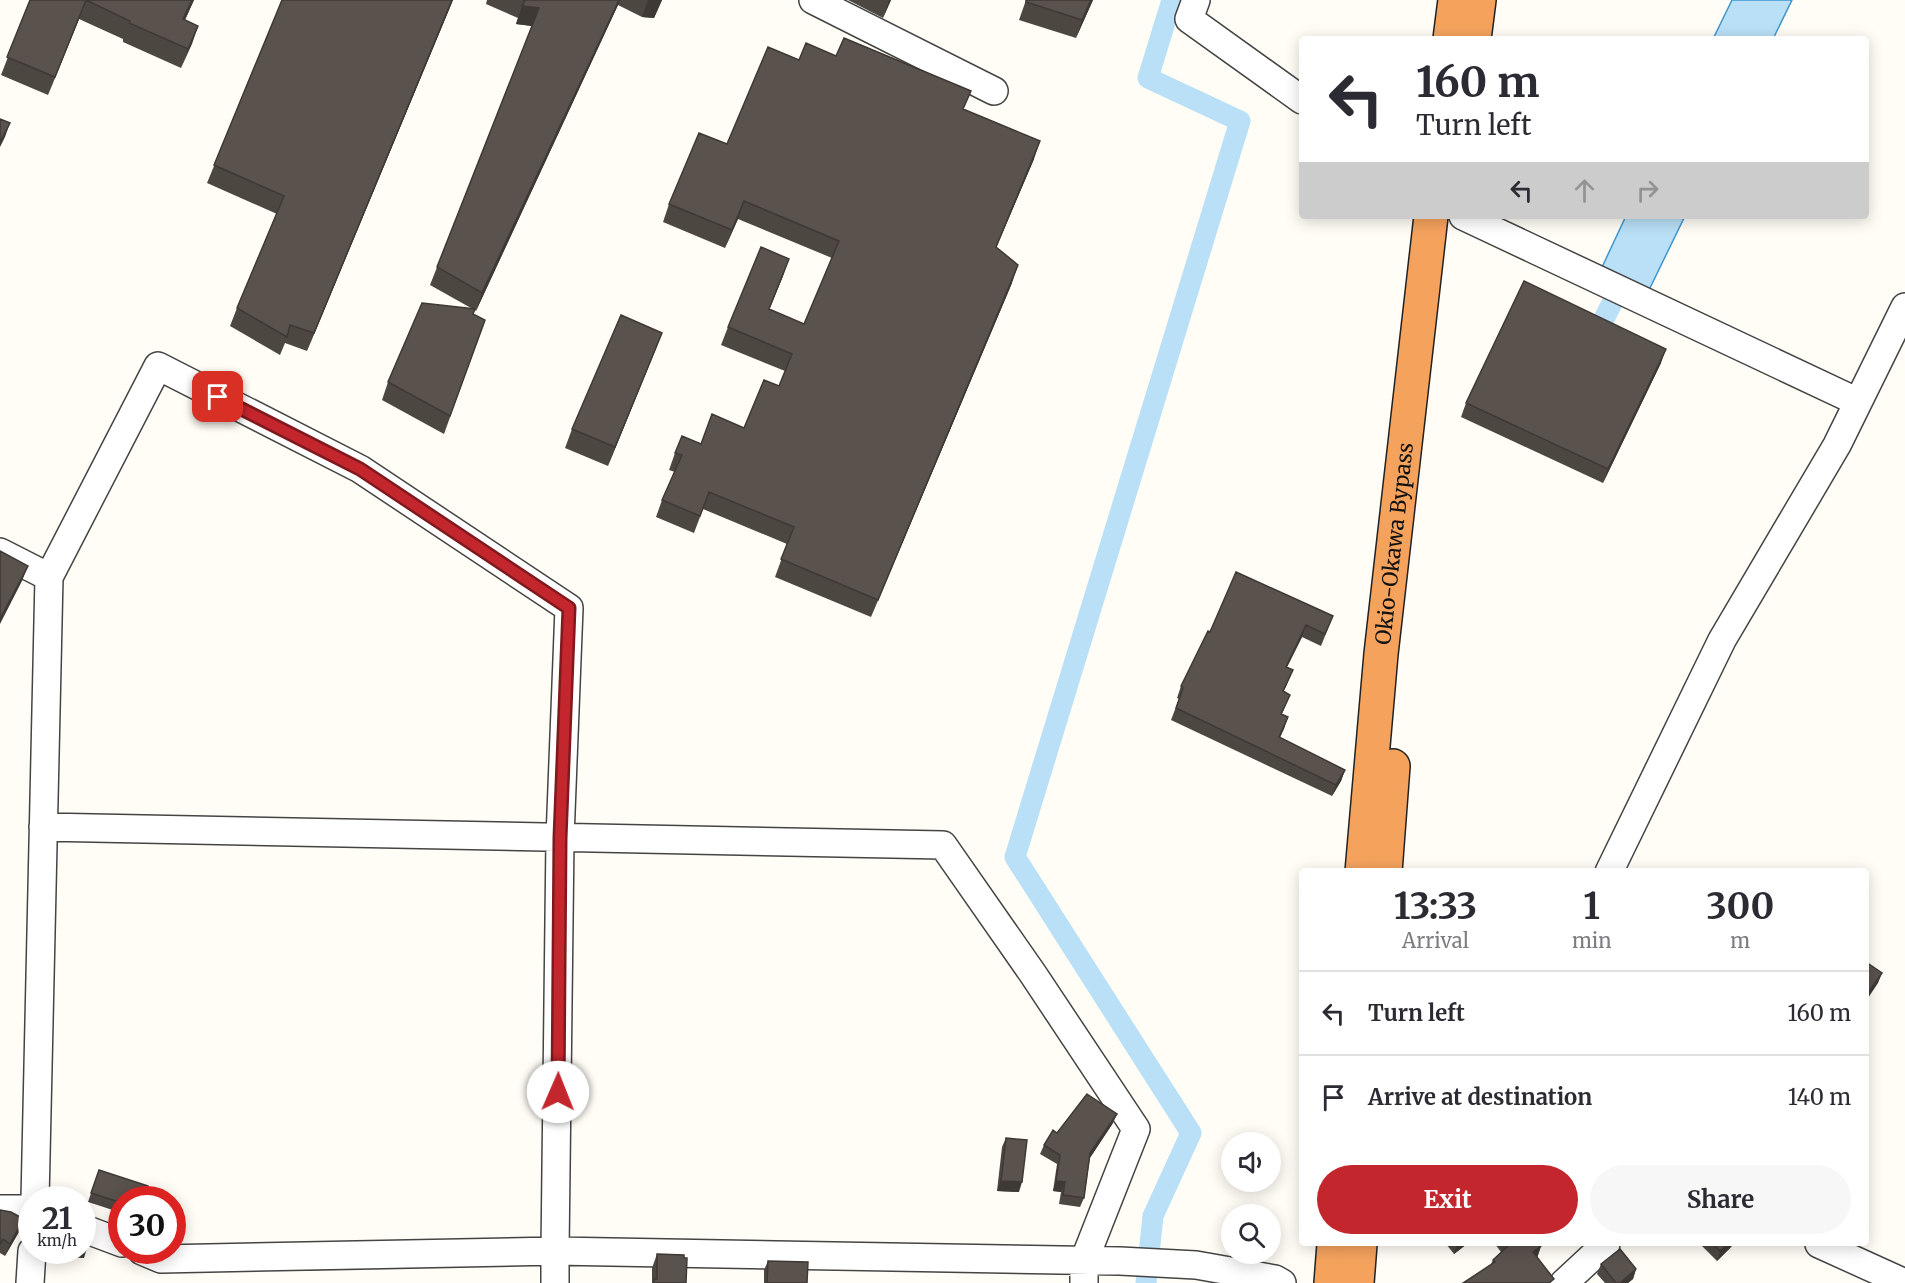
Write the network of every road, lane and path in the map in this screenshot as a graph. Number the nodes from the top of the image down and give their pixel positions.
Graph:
1 (813, 0) edge
2 (1196, 0) edge
3 (1455, 0) edge
4 (1479, 0) edge
5 (1450, 36) edge
6 (1474, 36) edge
7 (994, 91) dead end
8 (1299, 98) edge
9 (1444, 226) edge
10 (1905, 307) edge
11 (1858, 402) junction
12 (0, 552) edge
13 (49, 577) junction
14 (43, 827) junction
15 (560, 838) junction
16 (1362, 868) edge
17 (1385, 868) edge
18 (1611, 868) edge
19 (35, 1186) edge
20 (0, 1209) edge
21 (18, 1209) edge
22 (1334, 1246) edge
23 (1360, 1246) edge
24 (1604, 1246) edge
25 (1823, 1246) edge
26 (555, 1251) junction
27 (186, 1258) edge
28 (31, 1264) edge
29 (1084, 1272) edge
30 (30, 1283) edge
31 (555, 1283) edge
32 (1282, 1283) edge
33 (1331, 1283) edge
34 (1357, 1283) edge
35 (1564, 1283) edge
36 (1905, 1283) edge

1 - 7 street
2 - 8 street
3 - 5 highway
4 - 6 highway
9 - 11 street
9 - 16 highway, Okio-Okawa Bypass
9 - 17 highway, Okio-Okawa Bypass
10 - 11 street
11 - 18 street
12 - 13 street
13 - 14 street
13 - 15 street
14 - 15 street
14 - 19 street
15 - 26 street
15 - 29 street
20 - 21 street
22 - 33 highway
23 - 34 highway
24 - 35 street
25 - 36 street
26 - 27 street
26 - 29 street
26 - 31 street
28 - 30 street
29 - 32 street

